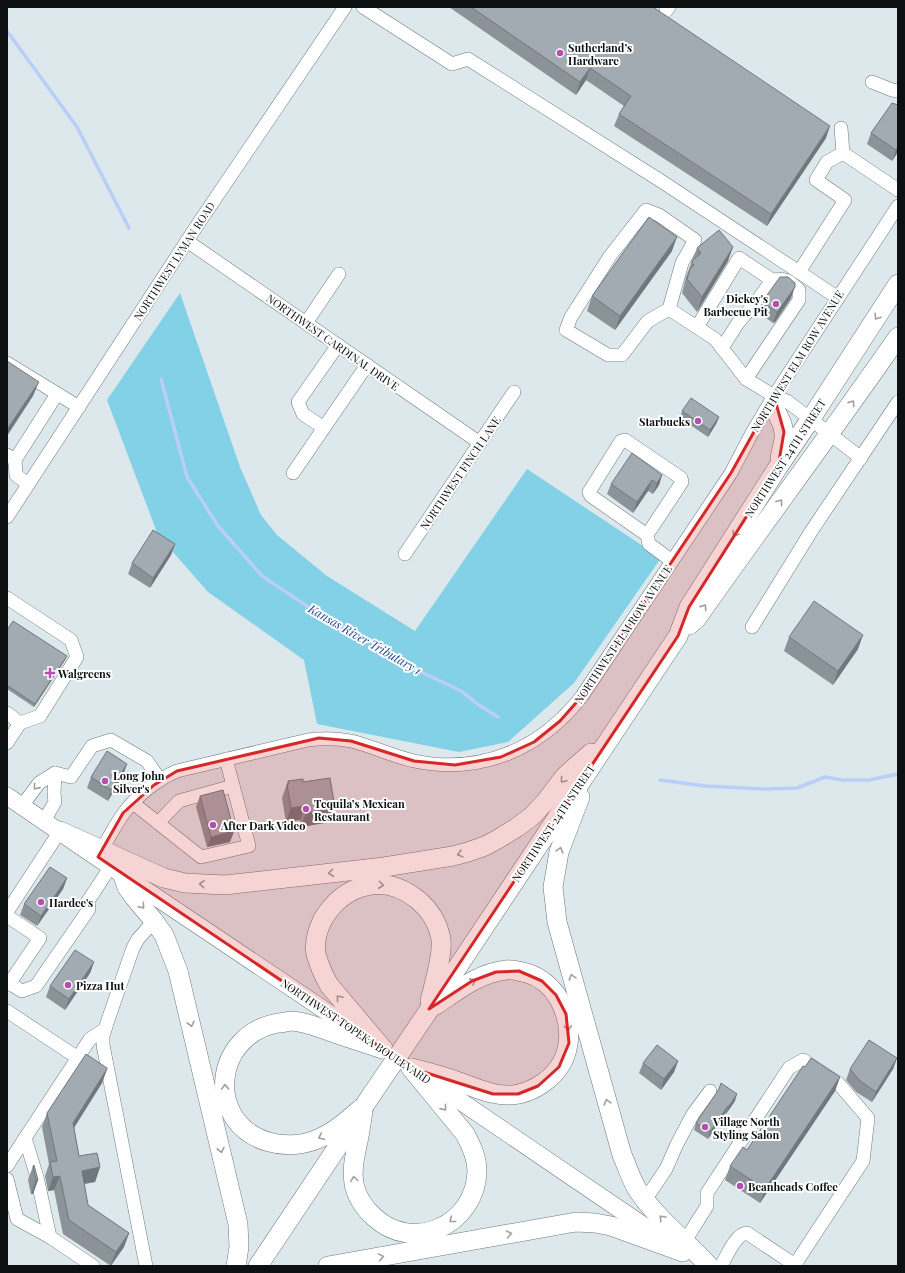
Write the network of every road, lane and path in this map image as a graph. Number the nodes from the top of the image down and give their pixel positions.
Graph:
1 (345, 7) edge
2 (363, 7) edge
3 (872, 82) dead end
4 (898, 91) edge
5 (841, 128) dead end
6 (843, 153) junction
7 (898, 190) edge
8 (898, 206) edge
9 (187, 241) junction
10 (779, 259) junction
11 (799, 272) junction
12 (339, 274) dead end
13 (770, 278) junction
14 (898, 284) edge
15 (838, 298) junction
16 (669, 309) junction
17 (306, 323) junction
18 (697, 327) junction
19 (898, 337) edge
20 (338, 345) junction
21 (722, 348) junction
22 (7, 363) edge
23 (367, 365) junction
24 (746, 379) junction
25 (514, 392) dead end
26 (57, 394) junction
27 (774, 396) junction
28 (898, 402) edge
29 (79, 407) junction
30 (810, 420) junction
31 (324, 428) junction
32 (830, 435) junction
33 (480, 443) junction
34 (11, 458) edge
35 (861, 458) junction
36 (778, 466) junction
37 (294, 473) dead end
38 (28, 484) junction
39 (7, 517) edge
40 (648, 534) junction
41 (405, 554) dead end
42 (672, 561) junction
43 (7, 598) edge
44 (752, 628) dead end
45 (678, 636) junction
46 (7, 713) edge
47 (20, 723) junction
48 (612, 734) junction
49 (7, 743) edge
50 (226, 759) junction
51 (595, 759) junction
52 (55, 773) junction
53 (160, 780) junction
54 (233, 786) junction
55 (7, 796) edge
56 (133, 803) junction
57 (22, 806) junction
58 (44, 820) junction
59 (158, 823) junction
60 (60, 831) junction
61 (108, 862) junction
62 (11, 898) edge
63 (7, 912) edge
64 (7, 916) edge
65 (154, 921) junction
66 (8, 983) edge
67 (429, 1010) junction
68 (7, 1011) edge
69 (105, 1029) junction
70 (383, 1049) junction
71 (78, 1058) junction
72 (410, 1068) junction
73 (710, 1091) dead end
74 (364, 1106) junction
75 (25, 1138) junction
76 (7, 1166) edge
77 (7, 1179) edge
78 (645, 1200) junction
79 (50, 1237) junction
80 (684, 1247) junction
81 (795, 1265) edge
82 (93, 1266) edge
83 (146, 1266) edge
84 (236, 1266) edge
85 (258, 1266) edge
86 (328, 1266) edge
87 (704, 1266) edge
88 (709, 1266) edge
89 (721, 1266) edge

1 - 9 street, NORTHWEST LYMAN ROAD
2 - 10 street
3 - 4 street
5 - 6 street
6 - 7 street
6 - 11 street
8 - 15 street, NORTHWEST ELM ROW AVENUE
9 - 17 street, NORTHWEST CARDINAL DRIVE
9 - 29 street, NORTHWEST LYMAN ROAD
10 - 11 street
10 - 13 street
11 - 15 street
12 - 17 street
13 - 18 street
13 - 21 street
13 - 24 street
14 -> 30 highway, NORTHWEST 24TH STREET
15 - 27 street, NORTHWEST ELM ROW AVENUE
16 - 16 street
16 - 18 street
17 - 20 street, NORTHWEST CARDINAL DRIVE
18 - 21 street
32 -> 19 highway, NORTHWEST 24TH STREET
20 - 23 street, NORTHWEST CARDINAL DRIVE
20 - 31 street
21 - 24 street
22 - 26 street
23 - 31 street
23 - 33 street, NORTHWEST CARDINAL DRIVE
24 - 27 street
25 - 33 street, NORTHWEST FINCH LANE
26 - 29 street
26 - 34 street
27 - 30 street
27 - 36 highway
27 - 42 street, NORTHWEST ELM ROW AVENUE
28 - 35 street
29 - 38 street, NORTHWEST LYMAN ROAD
30 - 32 street
30 - 36 highway, NORTHWEST 24TH STREET
31 - 37 street
32 - 35 street
45 -> 32 highway, NORTHWEST 24TH STREET
33 - 41 street, NORTHWEST FINCH LANE
34 - 38 street
35 - 44 street
36 -> 45 highway, NORTHWEST 24TH STREET
38 - 39 street, NORTHWEST LYMAN ROAD
40 - 40 street
40 - 42 street
42 - 50 street, NORTHWEST ELM ROW AVENUE
43 - 47 street
45 - 48 highway, NORTHWEST 24TH STREET
46 - 47 street
47 - 49 street
48 - 51 highway, NORTHWEST 24TH STREET
48 -> 61 highway
50 - 53 street, NORTHWEST ELM ROW AVENUE
50 - 54 street
51 - 67 highway, NORTHWEST 24TH STREET
78 -> 51 highway
52 - 53 street
52 -> 57 street
52 - 58 street
53 - 56 street, NORTHWEST ELM ROW AVENUE
54 - 59 street
54 - 59 street
55 - 57 main road
56 - 59 street
56 - 61 street, NORTHWEST ELM ROW AVENUE
57 - 58 main road
58 - 60 main road
60 - 61 highway
60 - 62 street
61 -> 65 highway
61 - 66 street, NORTHWEST ELM ROW AVENUE
61 - 70 main road, NORTHWEST TOPEKA BOULEVARD
62 - 63 street
64 - 66 street
65 - 69 street
65 -> 84 highway
70 -> 67 highway
67 -> 72 highway
67 - 74 highway, NORTHWEST 24TH STREET, bridge
68 - 71 street
69 - 71 street
69 - 83 street
70 - 72 main road, NORTHWEST TOPEKA BOULEVARD
74 -> 70 highway
71 - 75 street
72 -> 74 highway
72 - 80 main road, NORTHWEST TOPEKA BOULEVARD
73 - 78 street
74 - 85 highway, NORTHWEST 24TH STREET
75 - 76 street
75 - 79 street
77 - 79 street
80 -> 78 highway
79 - 82 street
80 - 81 street
86 -> 80 highway
80 - 87 main road, NORTHWEST TOPEKA BOULEVARD
80 - 88 highway
81 - 89 street

